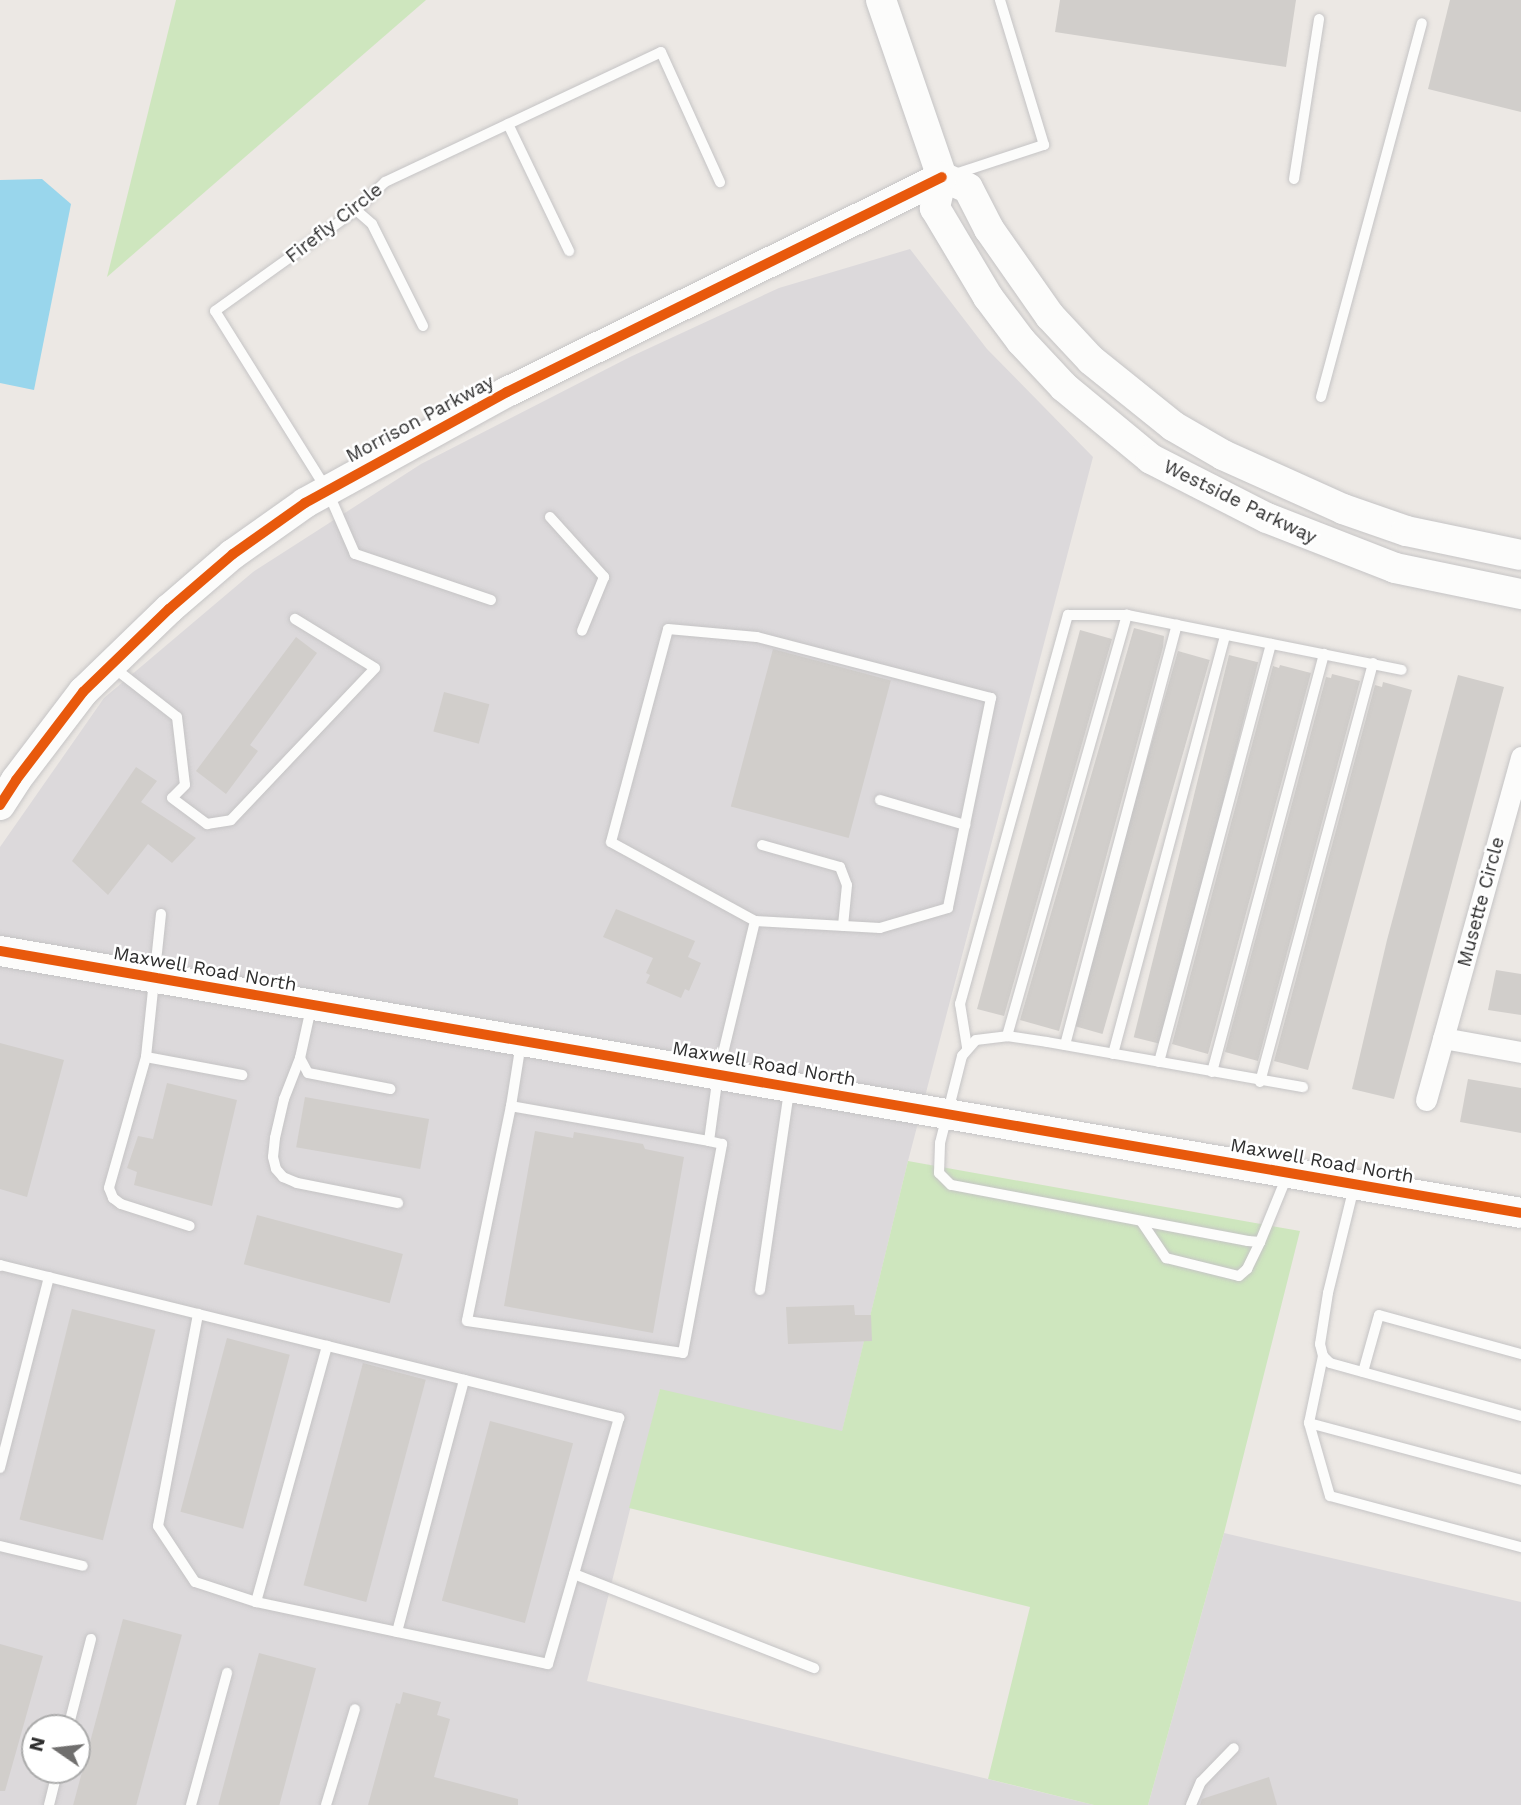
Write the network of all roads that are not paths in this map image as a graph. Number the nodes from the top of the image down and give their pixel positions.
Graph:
1 (881, 0) edge
2 (1000, 0) edge
3 (1319, 19) dead end
4 (1422, 23) dead end
5 (508, 124) junction
6 (942, 177) junction
7 (1294, 179) dead end
8 (720, 182) dead end
9 (356, 210) junction
10 (569, 251) dead end
11 (424, 326) dead end
12 (1321, 397) dead end
13 (327, 490) junction
14 (550, 517) dead end
15 (1521, 555) edge
16 (1521, 594) edge
17 (491, 600) dead end
18 (1127, 615) junction
19 (295, 619) dead end
20 (1177, 625) junction
21 (582, 631) dead end
22 (1225, 635) junction
23 (1271, 644) junction
24 (1324, 654) junction
25 (1373, 663) junction
26 (111, 665) junction
27 (1402, 670) dead end
28 (1520, 762) edge
29 (880, 800) dead end
30 (0, 805) edge
31 (965, 825) junction
32 (762, 845) dead end
33 (161, 914) dead end
34 (755, 921) junction
35 (843, 926) junction
36 (4, 948) edge
37 (154, 978) junction
38 (312, 1005) junction
39 (1007, 1036) junction
40 (1443, 1038) junction
41 (521, 1041) junction
42 (1065, 1045) junction
43 (967, 1047) junction
44 (1521, 1052) edge
45 (1113, 1054) junction
46 (146, 1057) junction
47 (300, 1058) junction
48 (1158, 1062) junction
49 (1212, 1072) junction
50 (718, 1074) junction
51 (242, 1075) dead end
52 (1261, 1082) junction
53 (790, 1087) junction
54 (1303, 1087) dead end
55 (390, 1089) dead end
56 (1426, 1100) dead end
57 (511, 1106) junction
58 (946, 1113) junction
59 (709, 1141) junction
60 (1288, 1173) junction
61 (1354, 1184) junction
62 (398, 1203) dead end
63 (1521, 1213) edge
64 (1141, 1221) junction
65 (190, 1226) dead end
66 (1260, 1242) junction
67 (0, 1266) edge
68 (49, 1277) junction
69 (760, 1290) dead end
70 (198, 1314) junction
71 (327, 1346) junction
72 (1521, 1354) edge
73 (1323, 1356) junction
74 (1363, 1372) junction
75 (464, 1380) junction
76 (1521, 1416) edge
77 (1309, 1423) junction
78 (0, 1468) edge
79 (1521, 1480) edge
80 (0, 1546) edge
81 (1521, 1547) edge
82 (83, 1566) dead end
83 (574, 1574) junction
84 (256, 1602) junction
85 (397, 1632) junction
86 (91, 1639) dead end
87 (814, 1668) dead end
88 (227, 1673) dead end
89 (355, 1709) dead end
90 (72, 1714) edge
91 (1234, 1748) dead end
92 (54, 1784) edge
93 (49, 1805) edge
94 (191, 1805) edge
95 (326, 1805) edge
96 (1191, 1805) edge

1 - 6 street, Westside Parkway
2 - 6 lane
3 - 7 lane
4 - 12 lane
5 - 8 lane, Firefly Circle
5 - 9 lane, Firefly Circle
5 - 10 lane
6 - 13 street, Morrison Parkway
6 - 15 street, Westside Parkway
6 - 16 street, Westside Parkway
9 - 11 lane
9 - 13 lane, Firefly Circle
13 - 17 lane, Firefly Circle
13 - 26 street, Morrison Parkway
14 - 21 lane
18 - 20 lane
18 - 39 lane
18 - 43 lane
19 - 26 lane
20 - 22 lane
20 - 42 lane
22 - 23 lane
22 - 45 lane
23 - 24 lane
23 - 48 lane
24 - 25 lane
24 - 49 lane
25 - 27 lane
25 - 52 lane
26 - 30 street, Morrison Parkway
28 - 40 street, Musette Circle
29 - 31 lane
31 - 34 lane
31 - 35 lane
32 - 35 lane
33 - 37 lane
34 - 35 lane
34 - 50 lane
36 - 37 street, Maxwell Road North
37 - 38 street, Maxwell Road North
37 - 46 lane
38 - 41 street, Maxwell Road North
38 - 47 lane
39 - 42 lane
39 - 43 lane
40 - 44 street
40 - 56 street, Musette Circle
41 - 50 street, Maxwell Road North
41 - 57 lane
42 - 45 lane
43 - 58 lane
45 - 48 lane
46 - 51 lane
46 - 65 lane
47 - 55 lane
47 - 62 lane
48 - 49 lane
49 - 52 lane
50 - 53 street, Maxwell Road North
50 - 59 lane
52 - 54 lane
53 - 58 street, Maxwell Road North
53 - 69 lane
57 - 59 lane
57 - 59 lane
58 - 60 street, Maxwell Road North
58 - 64 lane
60 - 61 street, Maxwell Road North
60 - 66 lane
61 - 63 street, Maxwell Road North
61 - 73 lane
64 - 66 lane
64 - 66 lane
67 - 68 lane
68 - 70 lane
68 - 78 lane
70 - 71 lane
70 - 84 lane
71 - 75 lane
71 - 84 lane
72 - 74 lane
73 - 74 lane
73 - 77 lane
74 - 76 lane
75 - 83 lane
75 - 85 lane
77 - 79 lane
77 - 81 lane
80 - 82 lane
83 - 85 lane
83 - 87 lane
84 - 85 lane
86 - 90 lane
88 - 94 lane
89 - 95 lane
91 - 96 lane
92 - 93 lane

